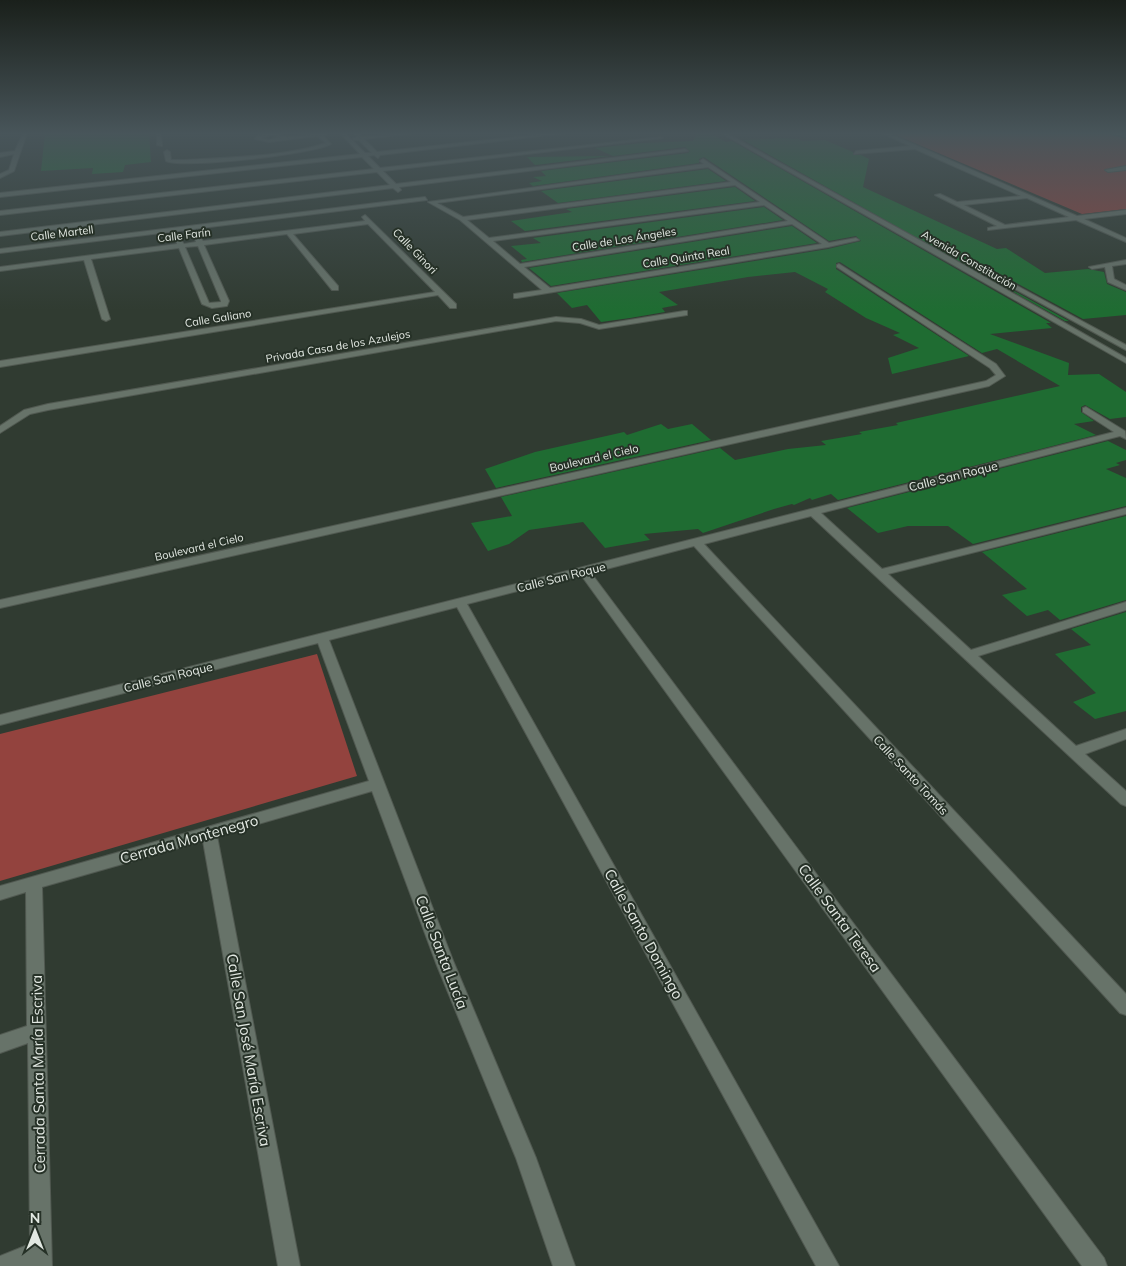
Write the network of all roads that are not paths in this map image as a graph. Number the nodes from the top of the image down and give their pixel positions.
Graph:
1 (26, 192) edge
2 (183, 192) edge
3 (343, 192) edge
4 (400, 192) edge
5 (483, 192) edge
6 (667, 192) edge
7 (749, 192) edge
8 (829, 192) edge
9 (843, 192) edge
10 (1017, 192) edge
11 (938, 194) dead end
12 (0, 195) edge
13 (1028, 197) junction
14 (407, 199) junction
15 (425, 199) junction
16 (764, 203) junction
17 (957, 204) junction
18 (360, 212) dead end
19 (1126, 212) edge
20 (0, 213) edge
21 (1076, 218) junction
22 (462, 219) junction
23 (236, 220) junction
24 (370, 222) junction
25 (792, 222) junction
26 (193, 227) junction
27 (1004, 227) junction
28 (990, 229) dead end
29 (173, 230) junction
30 (141, 231) junction
31 (288, 232) junction
32 (0, 234) edge
33 (487, 240) junction
34 (856, 240) dead end
35 (1126, 240) edge
36 (201, 243) junction
37 (0, 245) edge
38 (182, 245) junction
39 (828, 245) junction
40 (944, 248) junction
41 (932, 249) junction
42 (0, 251) edge
43 (87, 258) junction
44 (1126, 262) edge
45 (1108, 265) junction
46 (518, 266) junction
47 (839, 266) dead end
48 (1092, 267) dead end
49 (0, 269) edge
50 (213, 272) junction
51 (194, 275) junction
52 (335, 288) dead end
53 (1126, 288) edge
54 (548, 290) junction
55 (440, 294) junction
56 (517, 296) dead end
57 (453, 306) dead end
58 (684, 313) dead end
59 (106, 319) dead end
60 (1126, 348) edge
61 (1126, 361) edge
62 (0, 364) edge
63 (1086, 410) dead end
64 (0, 430) edge
65 (1124, 434) edge
66 (1126, 511) edge
67 (813, 512) junction
68 (696, 542) junction
69 (584, 571) junction
70 (879, 573) junction
71 (460, 602) junction
72 (0, 604) edge
73 (1126, 606) edge
74 (322, 638) junction
75 (968, 655) junction
76 (0, 720) edge
77 (1126, 734) edge
78 (1074, 752) junction
79 (377, 784) junction
80 (1126, 800) edge
81 (209, 833) junction
82 (34, 882) junction
83 (0, 893) edge
84 (1126, 1007) edge
85 (37, 1031) junction
86 (0, 1044) edge
87 (41, 1258) edge
88 (2, 1266) edge
89 (289, 1266) edge
90 (564, 1266) edge
91 (828, 1266) edge
92 (1096, 1266) edge

1 - 12 street
2 - 20 street
3 - 32 street
4 - 14 street
5 - 15 street, Calle Martell
6 - 22 street
7 - 16 street
8 - 41 street, Avenida Constitución
9 - 40 street, Avenida Constitución
10 - 13 street
11 - 17 street
13 - 17 street
13 - 21 street
14 - 15 street, Calle Martell
14 - 23 street, Calle Martell
15 - 22 street
16 - 25 street
16 - 33 street
17 - 27 street
18 - 24 street, Calle Ginori
19 - 21 street
21 - 27 street
21 - 35 street
22 - 33 street
23 - 26 street, Calle Martell
23 - 30 street, Calle Martell
24 - 31 street, Calle Farín
24 - 55 street, Calle Ginori
25 - 39 street
25 - 46 street, Calle de Los Ángeles
26 - 29 street, Calle Martell
26 - 36 street
27 - 28 street
29 - 30 street, Calle Martell
29 - 38 street
30 - 37 street, Calle Martell
30 - 42 street, Calle Martell
31 - 36 street, Calle Farín
31 - 52 street
33 - 46 street
34 - 39 street, Calle Quinta Real
36 - 38 street, Calle Farín
36 - 50 street
38 - 43 street, Calle Farín
38 - 51 street
39 - 54 street, Calle Quinta Real
40 - 41 street
40 - 60 street, Avenida Constitución
41 - 61 street, Avenida Constitución
43 - 49 street, Calle Farín
43 - 59 street
44 - 45 street
45 - 48 street
45 - 53 street
46 - 54 street
47 - 72 street, Boulevard el Cielo
50 - 51 street
50 - 51 street
54 - 56 street, Calle Quinta Real
55 - 57 street, Calle Ginori
55 - 62 street, Calle Galiano
58 - 64 street, Privada Casa de los Azulejos
63 - 65 street
65 - 67 street, Calle San Roque
66 - 70 street
67 - 68 street, Calle San Roque
67 - 70 street
68 - 69 street, Calle San Roque
68 - 84 street, Calle Santo Tomás
69 - 71 street, Calle San Roque
69 - 92 street, Calle Santa Teresa
70 - 75 street
71 - 74 street, Calle San Roque
71 - 91 street, Calle Santo Domingo
73 - 75 street
74 - 76 street, Calle San Roque
74 - 79 street, Calle Santa Lucía
75 - 78 street
77 - 78 street
78 - 80 street
79 - 81 street, Cerrada Montenegro
79 - 90 street, Calle Santa Lucía
81 - 82 street, Cerrada Montenegro
81 - 89 street, Calle San José María Escriva
82 - 83 street, Cerrada Montenegro
82 - 85 street, Cerrada Santa María Escriva
85 - 86 street
85 - 87 street, Cerrada Santa María Escriva
87 - 88 street

